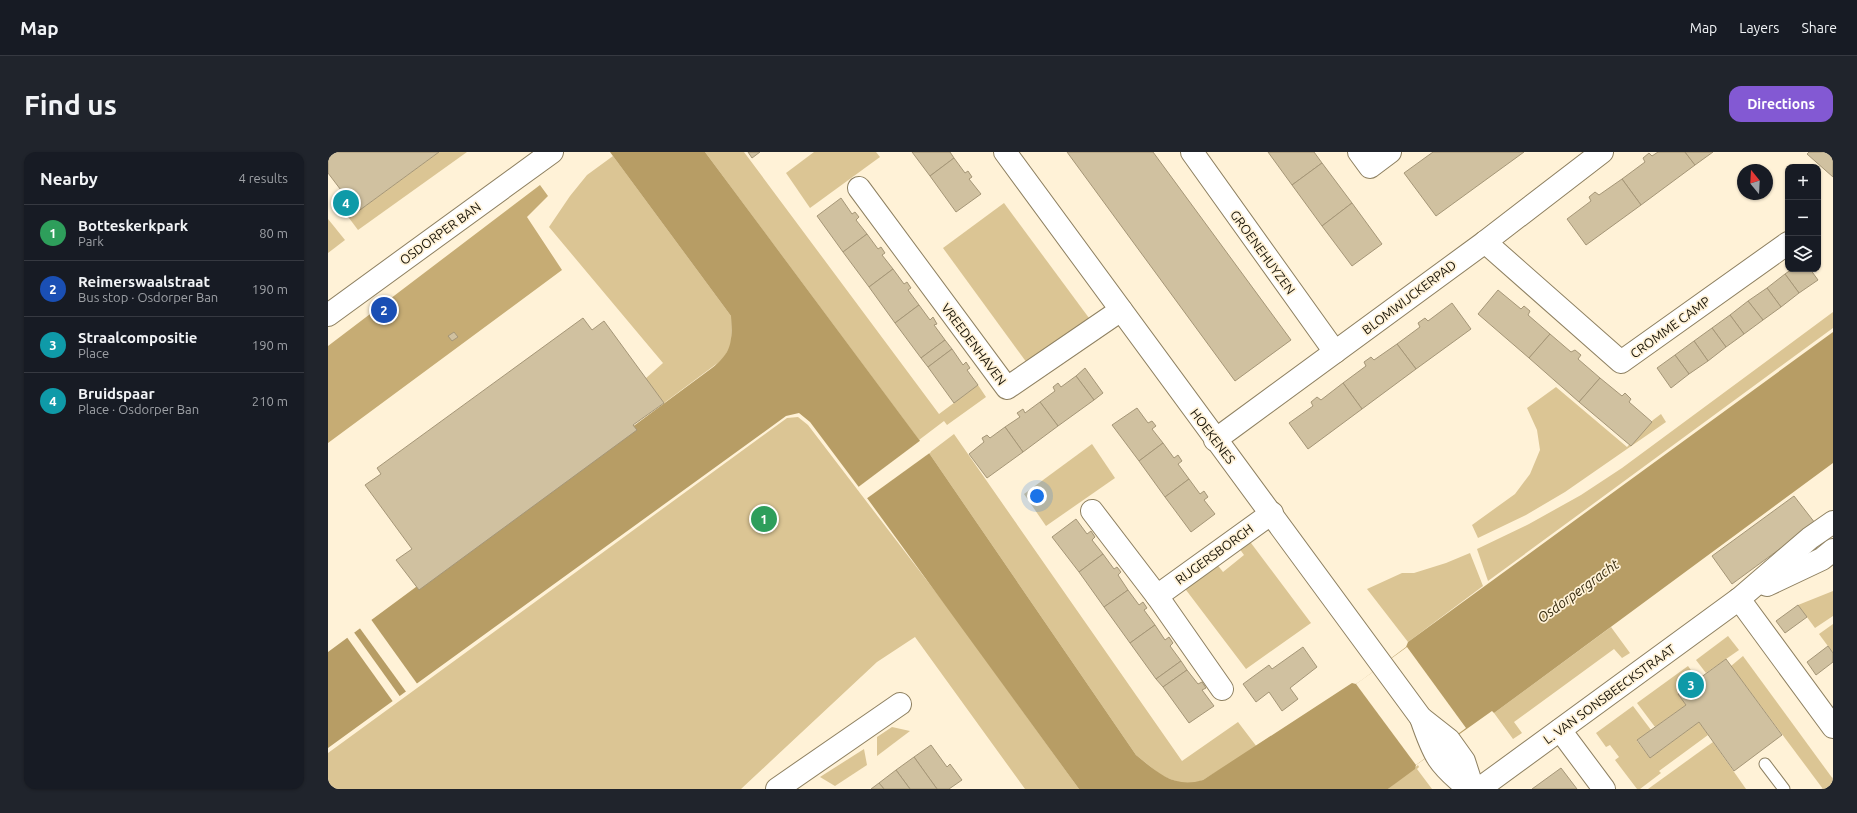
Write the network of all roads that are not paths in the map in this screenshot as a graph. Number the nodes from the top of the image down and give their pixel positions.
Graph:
1 (552, 152) edge
2 (1005, 152) edge
3 (1192, 152) edge
4 (1359, 152) edge
5 (1390, 152) edge
6 (1601, 152) edge
7 (859, 188) dead end
8 (1485, 242) junction
9 (1785, 245) edge
10 (1121, 310) junction
11 (328, 314) edge
12 (1335, 352) junction
13 (1215, 440) junction
14 (1092, 512) dead end
15 (1272, 513) junction
16 (1833, 522) edge
17 (1833, 550) edge
18 (1157, 596) junction
19 (1739, 599) junction
20 (1222, 689) dead end
21 (900, 704) dead end
22 (1833, 727) edge
23 (1560, 730) junction
24 (1441, 746) junction
25 (1765, 764) dead end
26 (777, 789) edge
27 (1469, 789) edge
28 (1473, 789) edge
29 (1479, 789) edge
30 (1604, 789) edge
31 (1784, 789) edge

1 - 11 street, OSDORPER BAN
2 - 10 street, HOEKENES
3 - 12 street, GROENEHUYZEN
4 - 5 street
6 - 8 street, BLOMWIJCKERPAD
7 - 10 street, VREEDENHAVEN
8 - 9 street, CROMME CAMP
8 - 12 street, BLOMWIJCKERPAD
10 - 13 street, HOEKENES
12 - 13 street, BLOMWIJCKERPAD
13 - 15 street, HOEKENES
14 - 18 street
15 - 18 street, RIJGERSBORGH
15 - 24 street, HOEKENES
16 - 19 street, L. VAN SONSBEECKSTRAAT
17 - 19 street, L. VAN SONSBEECKSTRAAT
18 - 20 street
19 - 22 street
19 - 23 street, L. VAN SONSBEECKSTRAAT
21 - 26 street
23 - 29 street, L. VAN SONSBEECKSTRAAT
23 - 30 street
24 - 27 street, HOEKENES
24 - 28 street, HOEKENES
25 - 31 lane

